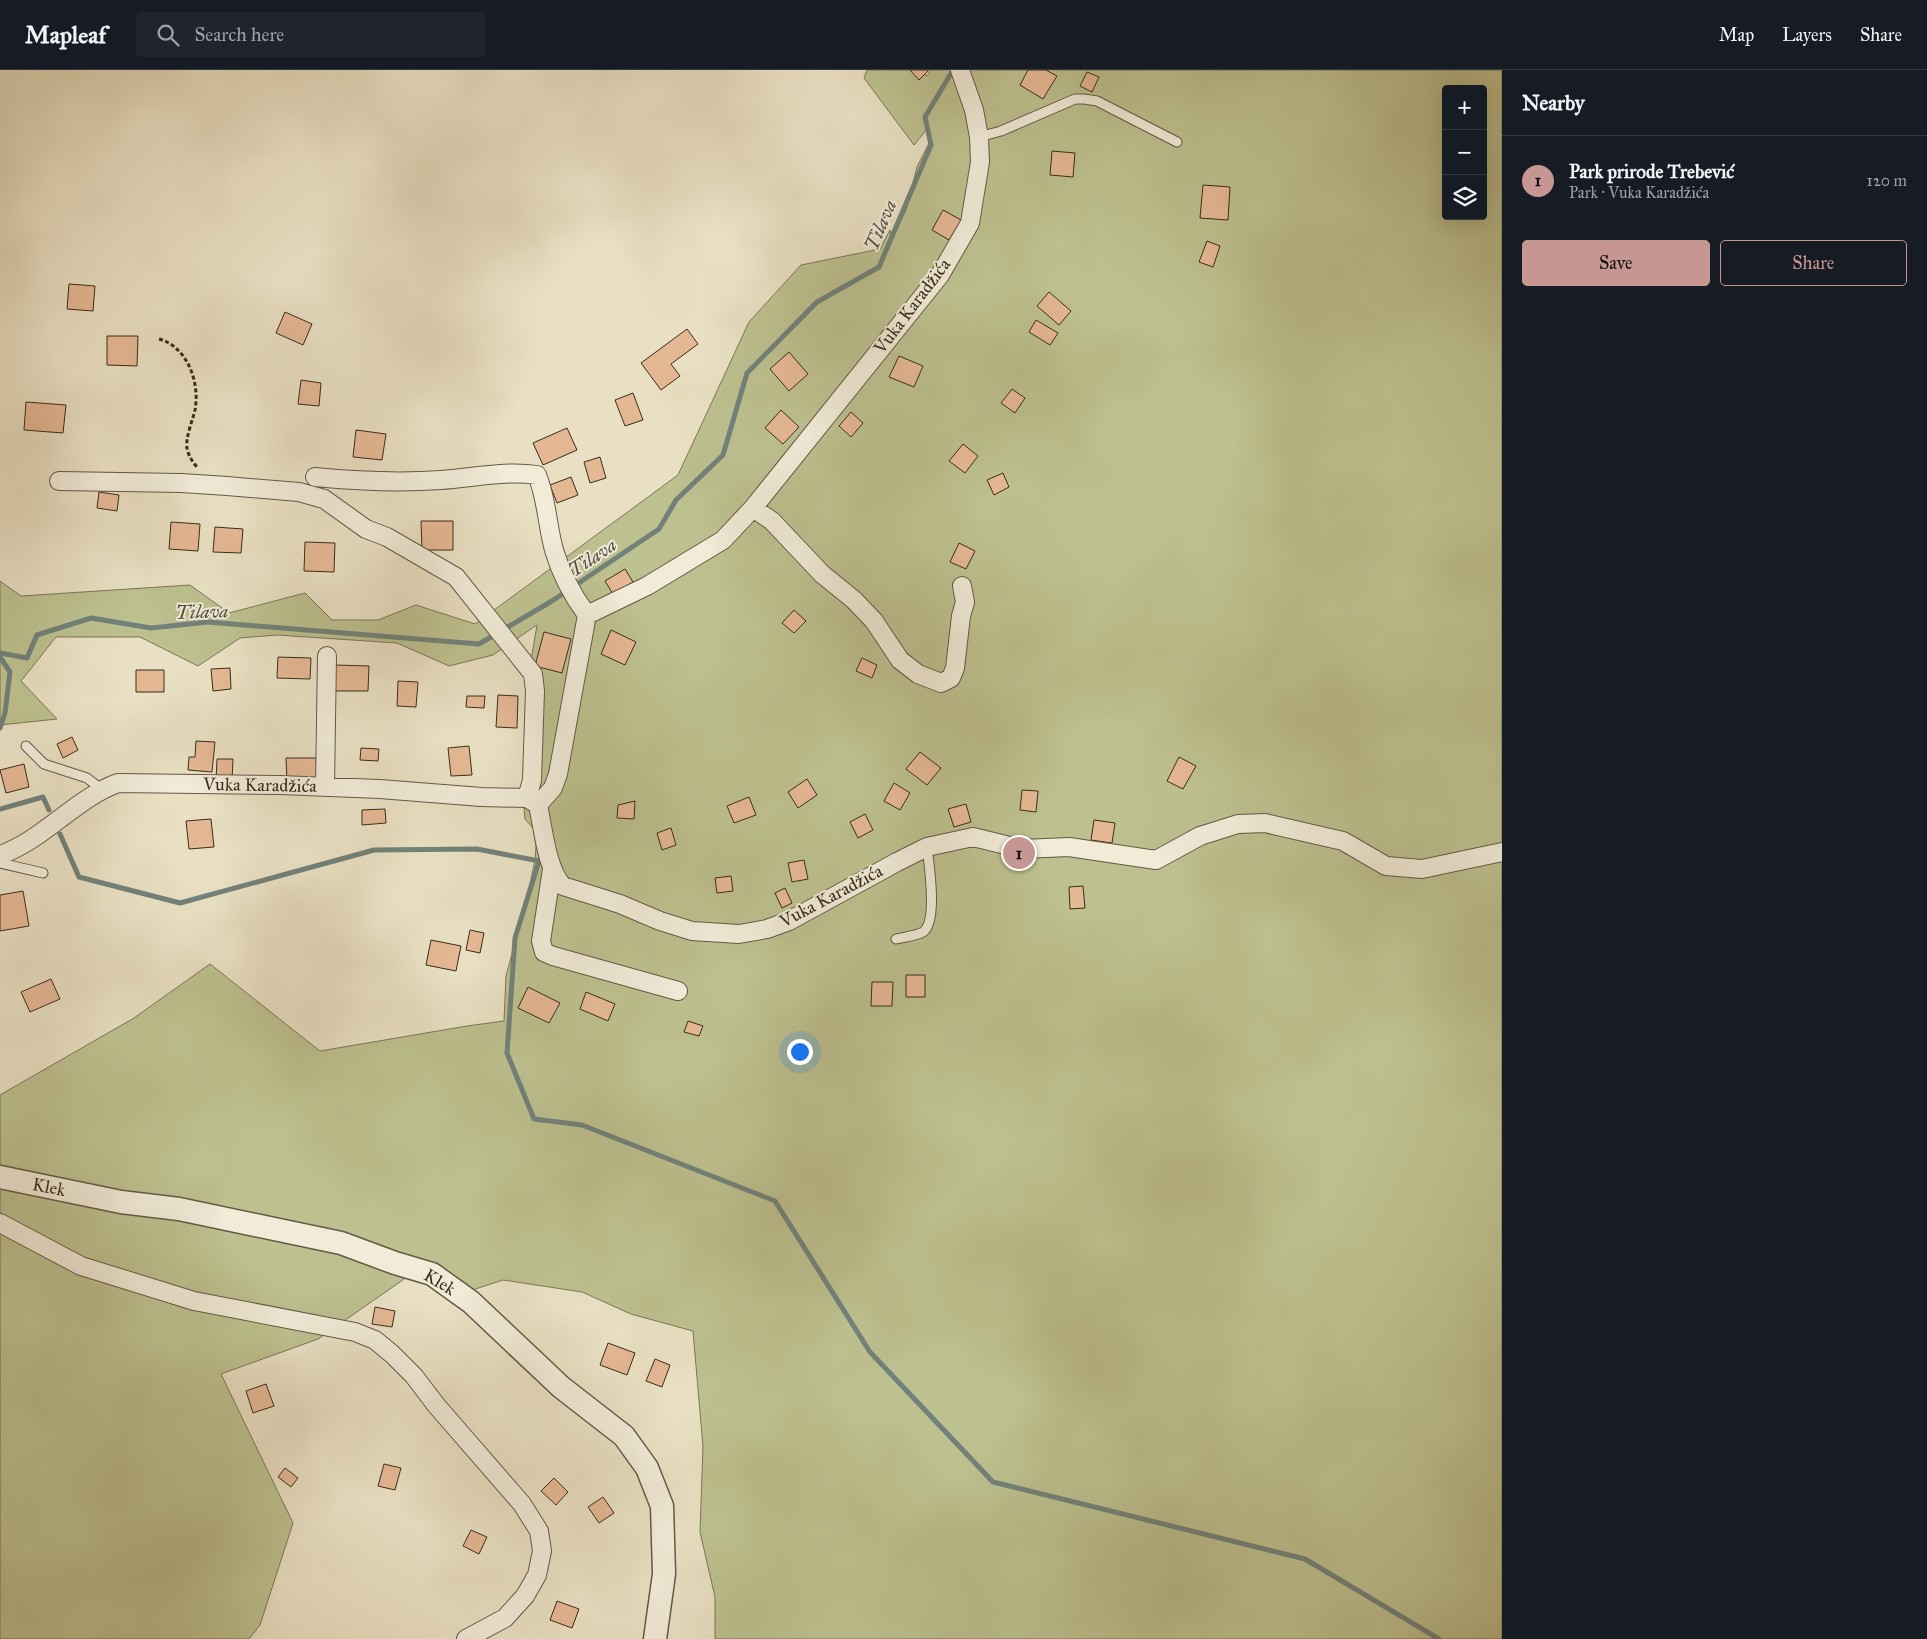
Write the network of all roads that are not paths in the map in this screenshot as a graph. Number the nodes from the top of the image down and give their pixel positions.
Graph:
1 (961, 72) edge
2 (979, 137) junction
3 (1177, 142) dead end
4 (315, 477) dead end
5 (59, 481) dead end
6 (753, 508) junction
7 (962, 586) dead end
8 (587, 615) junction
9 (327, 656) dead end
10 (26, 746) dead end
11 (325, 786) junction
12 (101, 789) junction
13 (532, 801) junction
14 (927, 847) junction
15 (1502, 852) edge
16 (0, 855) edge
17 (0, 863) edge
18 (552, 869) junction
19 (43, 873) dead end
20 (896, 939) dead end
21 (678, 990) dead end
22 (0, 1177) edge
23 (0, 1223) edge
24 (466, 1639) edge
25 (655, 1639) edge

1 - 2 street, Vuka Karadžića
2 - 3 lane
2 - 6 street, Vuka Karadžića
4 - 8 street
5 - 13 street
6 - 7 street
6 - 8 street, Vuka Karadžića
8 - 13 street
9 - 11 street
10 - 12 lane
11 - 12 street, Vuka Karadžića
11 - 13 street, Vuka Karadžića
12 - 16 street, Vuka Karadžića
13 - 18 street, Vuka Karadžića
14 - 15 street, Vuka Karadžića
14 - 18 street, Vuka Karadžića
14 - 20 lane
17 - 19 lane
18 - 21 street
22 - 25 street, Klek
23 - 24 street

